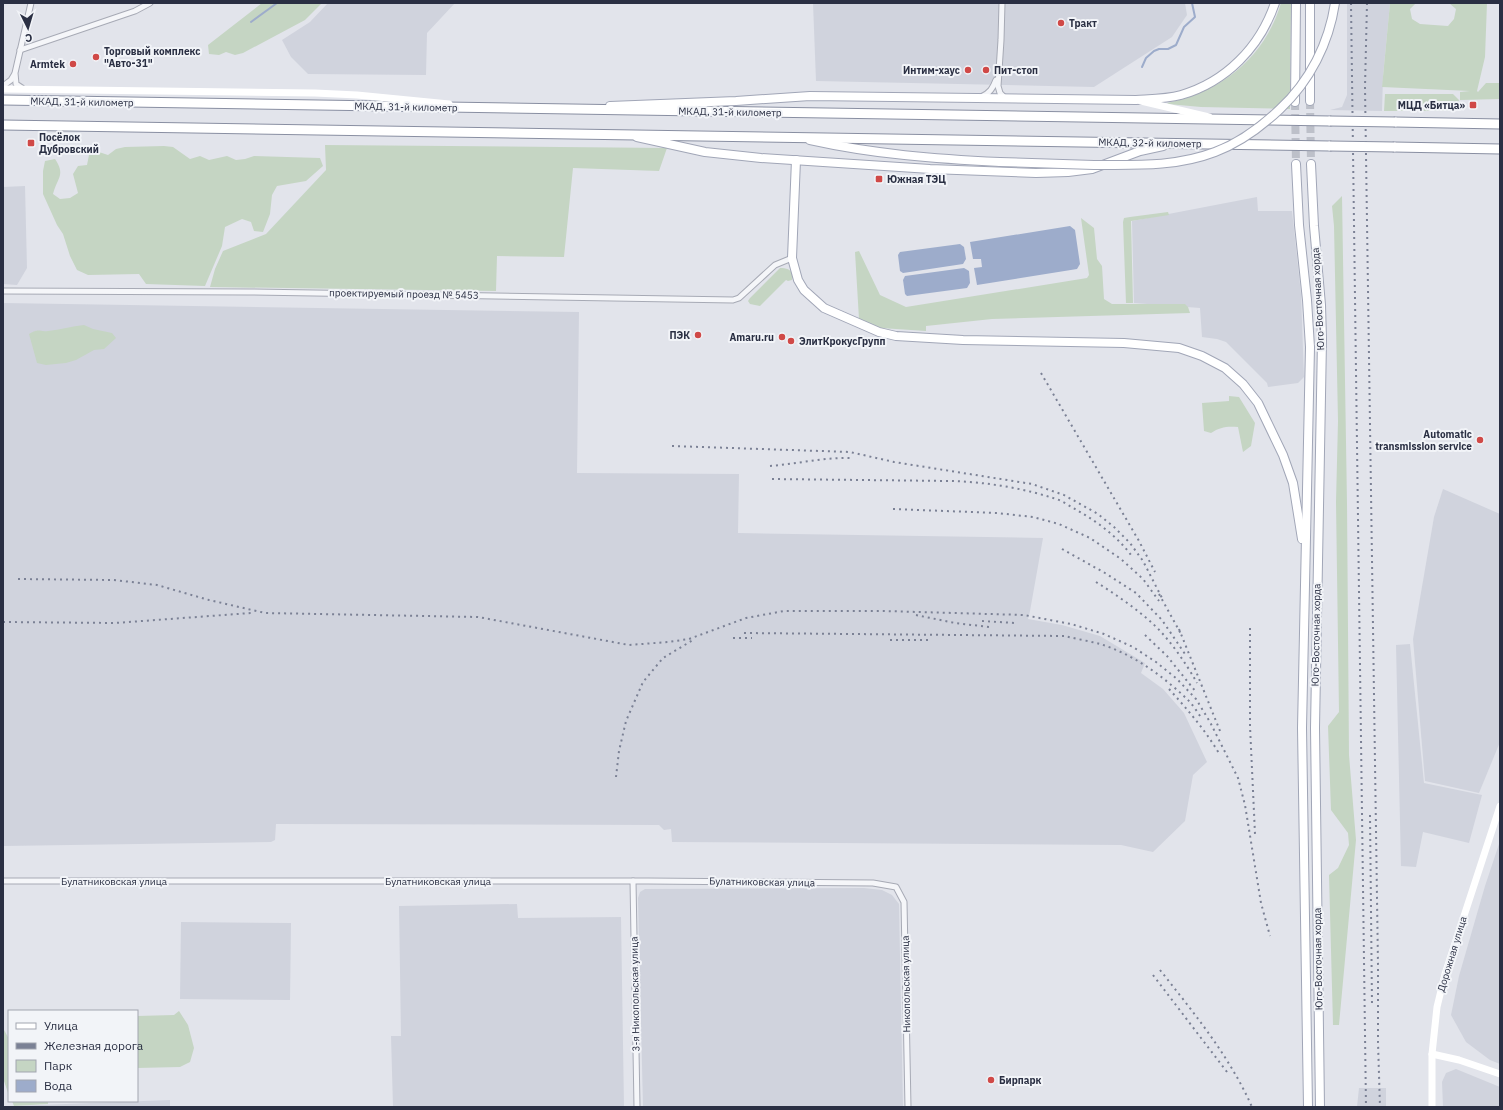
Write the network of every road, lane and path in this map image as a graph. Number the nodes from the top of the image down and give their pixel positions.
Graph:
1 (31, 3) edge
2 (150, 3) edge
3 (1002, 3) edge
4 (1275, 3) edge
5 (1296, 3) edge
6 (1310, 3) edge
7 (1335, 3) edge
8 (20, 50) junction
9 (15, 72) junction
10 (998, 77) junction
11 (3, 87) edge
12 (25, 89) junction
13 (978, 98) junction
14 (1007, 98) junction
15 (3, 100) edge
16 (1136, 100) junction
17 (1310, 101) tunnel mouth
18 (1296, 102) tunnel mouth
19 (483, 108) junction
20 (526, 109) junction
21 (1227, 120) junction
22 (1500, 124) edge
23 (3, 125) edge
24 (624, 135) junction
25 (801, 138) junction
26 (1176, 143) junction
27 (1500, 149) edge
28 (796, 160) junction
29 (1296, 164) tunnel mouth
30 (1311, 164) tunnel mouth
31 (792, 258) junction
32 (3, 290) edge
33 (1306, 570) junction
34 (1500, 806) edge
35 (3, 881) edge
36 (633, 881) junction
37 (873, 883) joint
38 (1432, 1054) junction
39 (1500, 1074) edge
40 (637, 1107) edge
41 (908, 1107) edge
42 (1308, 1107) edge
43 (1320, 1107) edge
44 (1432, 1107) edge

1 - 8 street
2 - 8 street
3 - 10 street
4 - 16 main road
5 - 18 main road
6 - 17 main road
7 - 25 main road, bridge
8 - 9 street
9 - 11 street
9 - 12 street
10 - 13 street
10 - 14 street
11 - 12 main road
12 - 19 main road
13 - 14 main road
13 - 20 main road
14 - 16 main road
15 - 19 highway, МКАД, 31-й километр
16 - 21 main road
19 - 20 highway, МКАД, 31-й километр
20 - 21 highway, МКАД, 31-й километр
21 - 22 highway, bridge
23 - 24 highway
24 - 25 highway
24 - 28 main road
25 - 26 highway, МКАД, 32-й километр
26 - 27 highway, МКАД, 32-й километр, bridge
26 - 28 main road
28 - 31 main road
29 - 33 main road, Юго-Восточная хорда
30 - 43 main road, Юго-Восточная хорда
31 - 32 street, проектируемый проезд № 5453
31 - 33 main road
33 - 42 main road, Юго-Восточная хорда
34 - 38 main road, Дорожная улица
35 - 36 street, Булатниковская улица
36 - 37 street, Булатниковская улица
36 - 40 street, 3-я Никопольская улица
37 - 41 street, Никопольская улица
38 - 39 main road
38 - 44 main road, Дорожная улица

